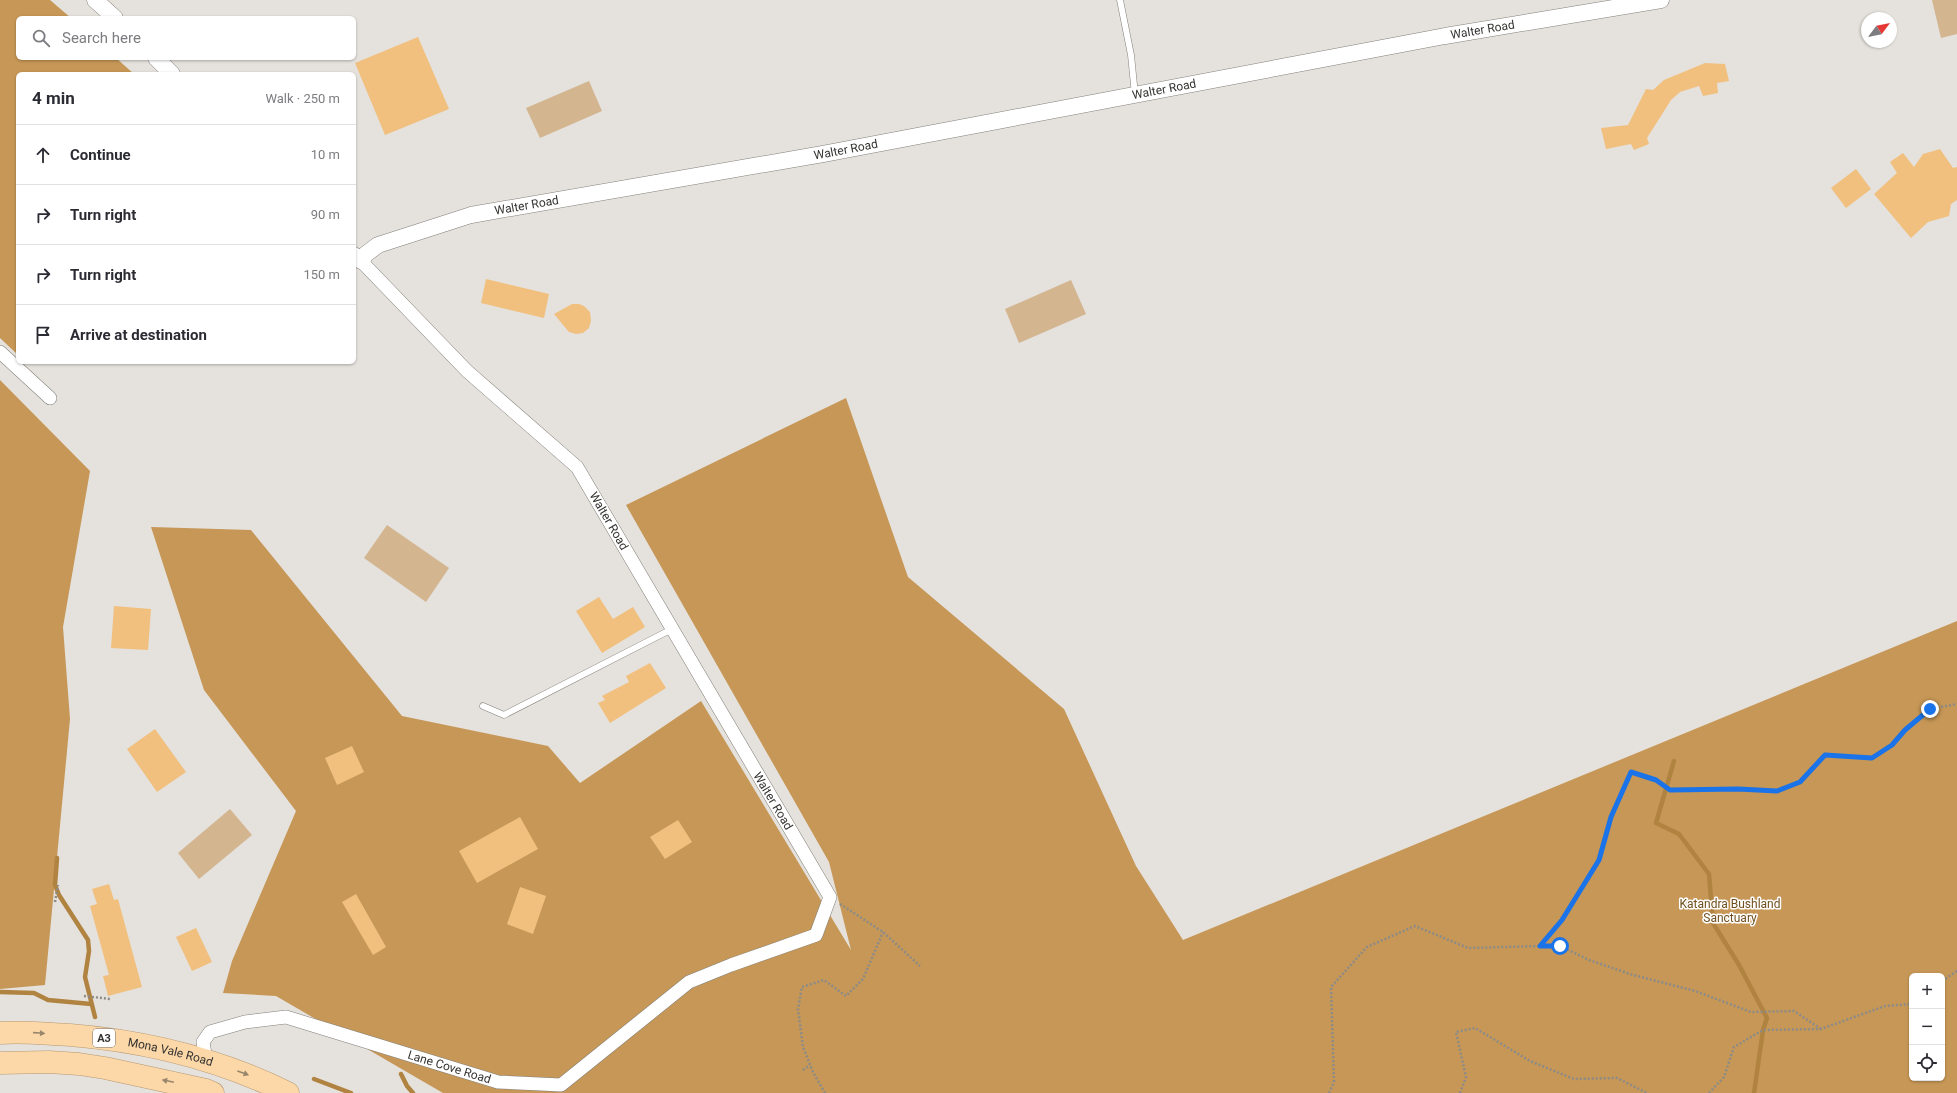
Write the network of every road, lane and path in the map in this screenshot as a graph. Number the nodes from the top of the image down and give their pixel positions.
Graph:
1 (95, 0) edge
2 (1120, 0) edge
3 (1661, 0) edge
4 (113, 16) edge
5 (158, 60) edge
6 (170, 72) edge
7 (1135, 95) junction
8 (357, 258) edge
9 (0, 352) edge
10 (50, 398) dead end
11 (672, 629) junction
12 (1957, 704) edge
13 (483, 706) dead end
14 (58, 885) dead end
15 (830, 897) junction
16 (55, 902) dead end
17 (883, 932) junction
18 (1540, 946) junction
19 (920, 966) dead end
20 (1957, 971) edge
21 (1945, 979) edge
22 (84, 996) dead end
23 (110, 999) dead end
24 (1909, 1004) edge
25 (1821, 1029) junction
26 (0, 1033) edge
27 (206, 1060) junction
28 (0, 1063) edge
29 (810, 1065) junction
30 (803, 1070) dead end
31 (213, 1093) edge
32 (288, 1093) edge
33 (825, 1093) edge
34 (1329, 1093) edge
35 (1460, 1093) edge
36 (1647, 1093) edge
37 (1709, 1093) edge

1 - 4 street
2 - 7 lane
3 - 7 street, Walter Road
5 - 6 street
7 - 8 street, Walter Road
8 - 11 street, Walter Road
9 - 10 street
11 - 13 lane
11 - 15 street, Walter Road
12 - 18 path
14 - 16 path
15 - 17 path
15 - 27 street, Lane Cove Road
17 - 19 path
17 - 29 path
18 - 25 path
18 - 34 path
20 - 21 path
22 - 23 path
24 - 25 path
25 - 37 path
26 -> 27 highway, Mona Vale Road / A3
27 -> 32 highway, Mona Vale Road / A3
31 -> 28 highway
29 - 30 path
29 - 33 path
35 - 36 path

